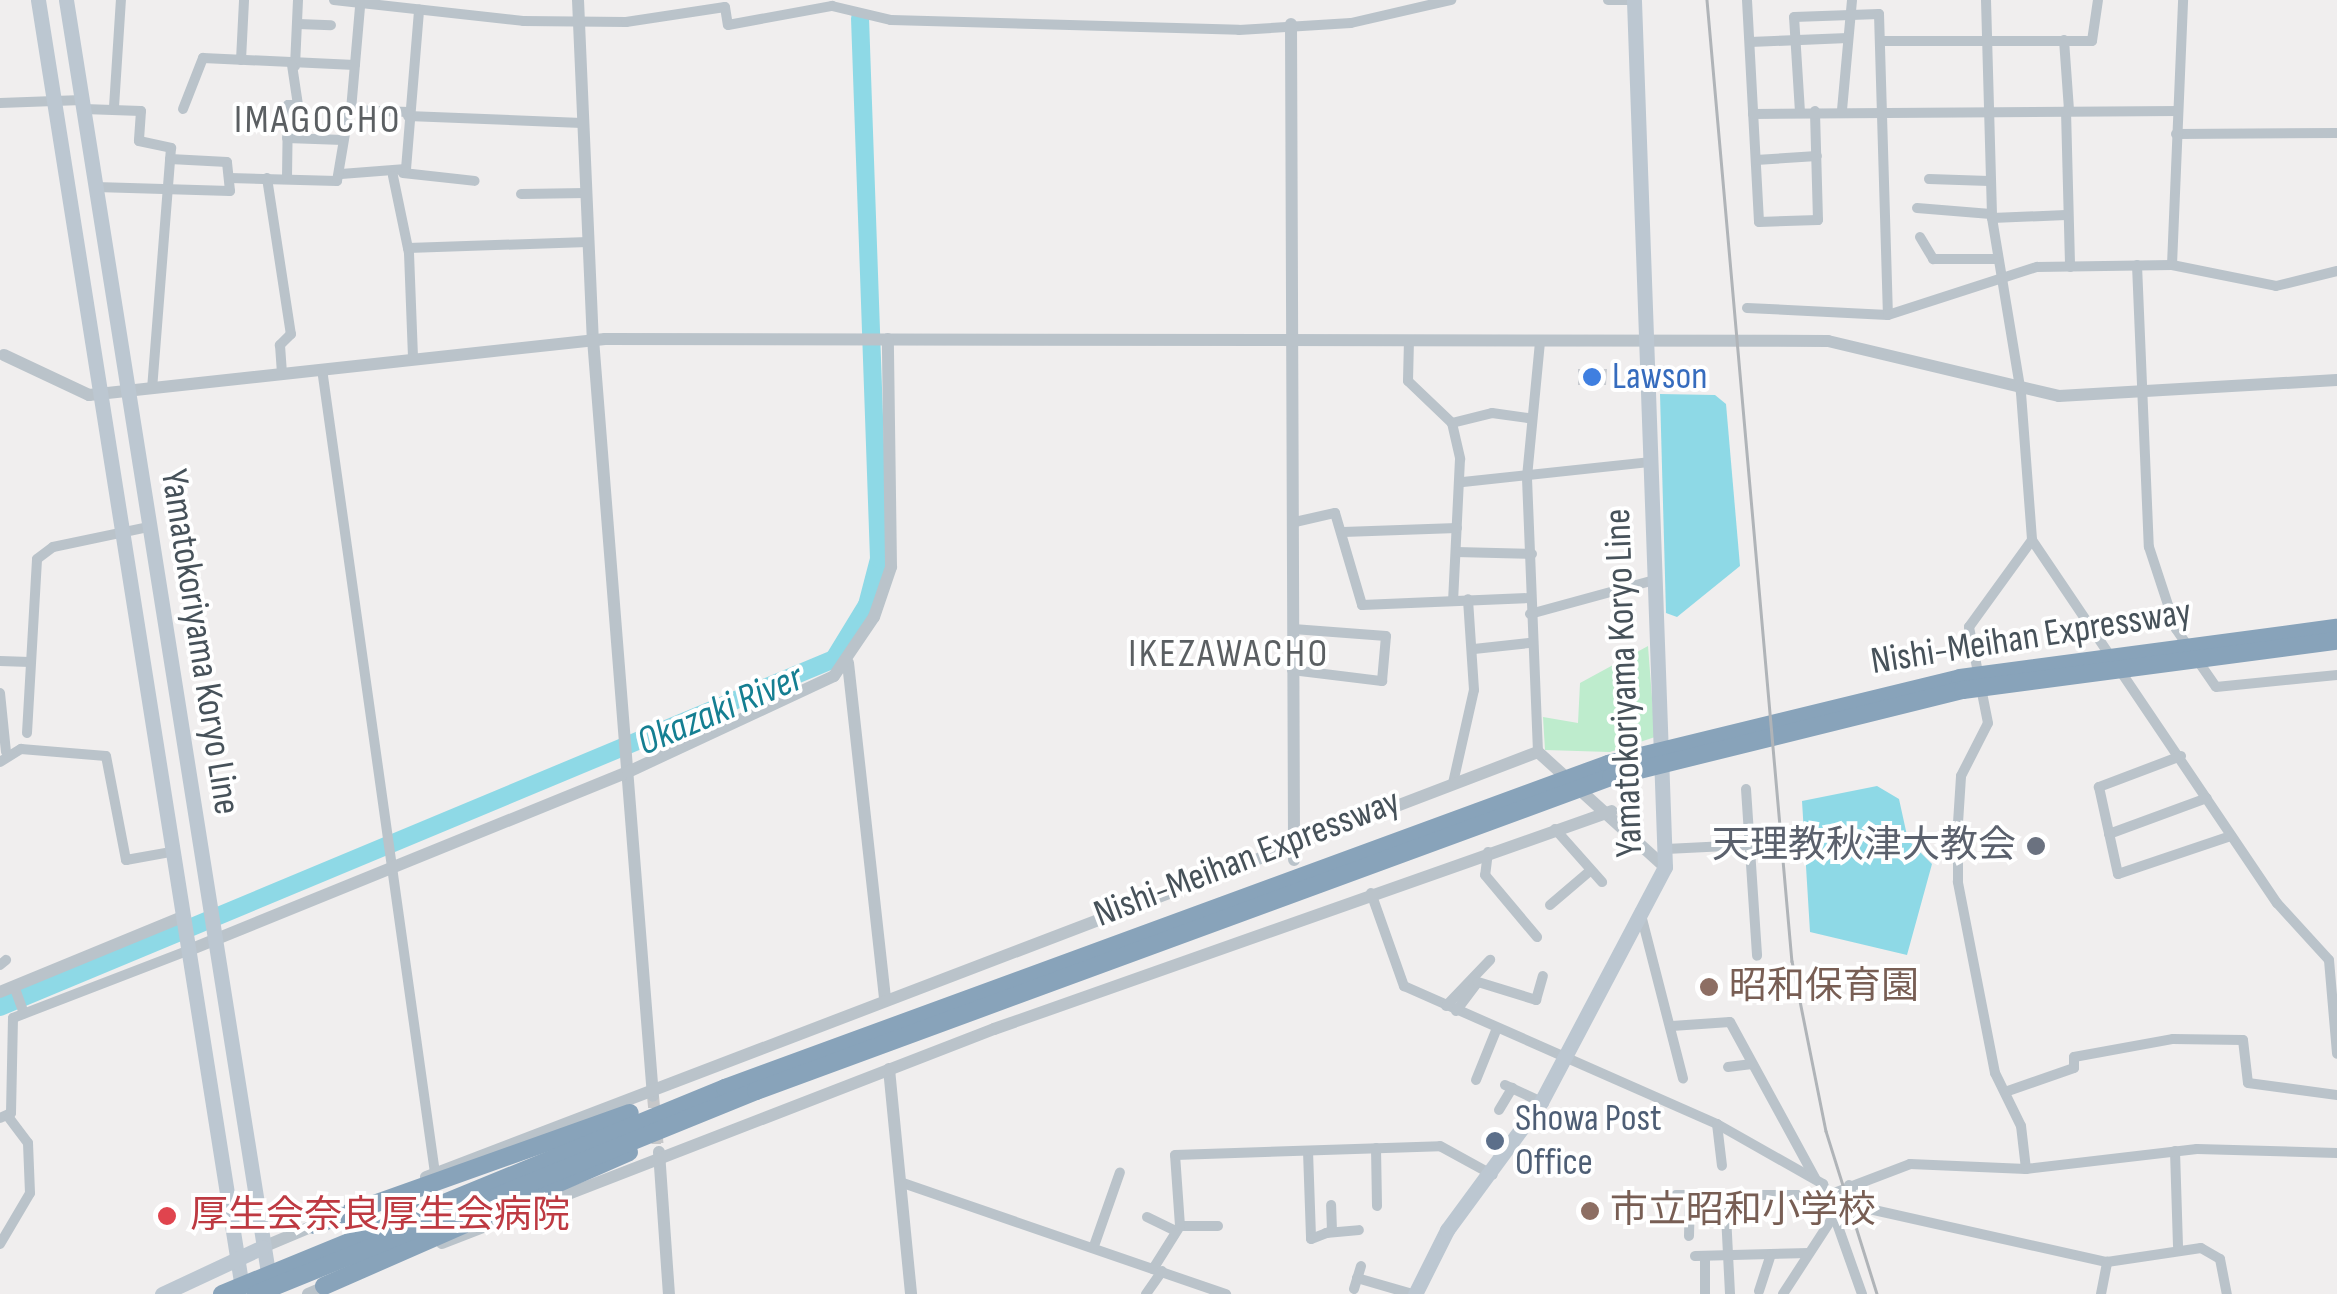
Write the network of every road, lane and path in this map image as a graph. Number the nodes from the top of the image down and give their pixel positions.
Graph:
1 (38, 0) edge
2 (66, 0) edge
3 (121, 0) edge
4 (244, 0) edge
5 (298, 0) edge
6 (334, 0) edge
7 (578, 0) edge
8 (852, 0) edge
9 (1450, 0) edge
10 (1608, 0) edge
11 (1634, 0) edge
12 (1748, 0) edge
13 (1852, 0) edge
14 (1986, 0) edge
15 (2098, 0) edge
16 (2183, 0) edge
17 (461, 5) edge
18 (360, 7) junction
19 (417, 7) edge
20 (848, 13) junction
21 (1851, 14) junction
22 (578, 18) junction
23 (298, 24) junction
24 (1291, 24) junction
25 (331, 25) dead end
26 (1848, 38) junction
27 (1795, 40) junction
28 (1988, 40) junction
29 (2064, 40) junction
30 (1750, 42) junction
31 (1880, 42) junction
32 (241, 60) junction
33 (294, 65) junction
34 (355, 65) junction
35 (0, 103) edge
36 (54, 103) junction
37 (83, 104) junction
38 (114, 107) junction
39 (183, 108) dead end
40 (351, 110) junction
41 (1842, 110) junction
42 (1882, 110) junction
43 (2178, 110) junction
44 (1815, 111) junction
45 (2068, 111) junction
46 (1800, 112) junction
47 (1987, 112) junction
48 (408, 114) junction
49 (1753, 114) junction
50 (582, 122) junction
51 (2337, 133) edge
52 (2176, 134) junction
53 (287, 138) junction
54 (343, 140) junction
55 (1817, 156) junction
56 (170, 160) junction
57 (1756, 160) junction
58 (340, 174) junction
59 (398, 175) junction
60 (230, 178) junction
61 (267, 178) junction
62 (287, 178) junction
63 (1929, 179) dead end
64 (475, 180) dead end
65 (1989, 181) junction
66 (96, 187) junction
67 (167, 192) junction
68 (586, 193) junction
69 (521, 194) dead end
70 (1916, 208) dead end
71 (1992, 216) junction
72 (2066, 216) junction
73 (1920, 238) dead end
74 (588, 242) junction
75 (408, 248) junction
76 (1996, 259) junction
77 (2137, 265) junction
78 (2172, 265) junction
79 (2070, 267) junction
80 (2337, 271) edge
81 (1997, 275) junction
82 (1747, 308) dead end
83 (1888, 315) junction
84 (885, 339) junction
85 (593, 340) junction
86 (1410, 340) junction
87 (1540, 341) junction
88 (1292, 342) junction
89 (1650, 342) junction
90 (2, 354) edge
91 (413, 359) junction
92 (322, 368) junction
93 (282, 373) junction
94 (2337, 380) edge
95 (152, 388) junction
96 (128, 391) junction
97 (2021, 392) junction
98 (100, 394) junction
99 (2143, 396) junction
100 (1528, 418) junction
101 (1452, 423) junction
102 (1649, 462) junction
103 (1527, 477) junction
104 (1463, 482) junction
105 (1295, 522) junction
106 (149, 527) junction
107 (1457, 528) junction
108 (122, 531) junction
109 (1343, 532) junction
110 (2032, 540) junction
111 (1456, 552) junction
112 (1532, 554) junction
113 (1654, 580) junction
114 (1468, 598) junction
115 (1530, 598) junction
116 (1453, 602) junction
117 (1530, 614) junction
118 (2337, 628) edge
119 (1293, 629) junction
120 (1529, 643) junction
121 (2337, 643) edge
122 (2207, 648) junction
123 (1474, 649) junction
124 (0, 661) edge
125 (30, 662) junction
126 (848, 663) junction
127 (1292, 670) junction
128 (2337, 674) edge
129 (0, 693) edge
130 (27, 741) junction
131 (1538, 752) junction
132 (2181, 756) junction
133 (3, 757) edge
134 (627, 768) junction
135 (1453, 783) junction
136 (1746, 789) dead end
137 (1535, 795) junction
138 (2207, 798) junction
139 (1612, 812) junction
140 (1554, 828) junction
141 (2108, 834) junction
142 (2231, 836) junction
143 (1747, 845) junction
144 (1666, 849) junction
145 (1488, 850) junction
146 (171, 852) junction
147 (1293, 853) junction
148 (391, 864) junction
149 (1666, 866) junction
150 (1590, 871) junction
151 (1602, 882) dead end
152 (1371, 893) junction
153 (1550, 906) dead end
154 (1638, 908) junction
155 (182, 919) junction
156 (213, 937) junction
157 (1537, 937) dead end
158 (186, 948) junction
159 (1757, 956) dead end
160 (1490, 960) dead end
161 (1543, 976) dead end
162 (7, 989) edge
163 (885, 998) junction
164 (1451, 1008) junction
165 (24, 1012) junction
166 (1672, 1026) junction
167 (1496, 1028) junction
168 (868, 1034) junction
169 (2337, 1054) edge
170 (1563, 1059) junction
171 (1752, 1064) junction
172 (1728, 1067) dead end
173 (889, 1070) junction
174 (1476, 1080) dead end
175 (1683, 1080) dead end
176 (653, 1091) junction
177 (756, 1091) junction
178 (2005, 1092) junction
179 (2337, 1095) edge
180 (1541, 1102) junction
181 (1499, 1110) dead end
182 (4, 1118) edge
183 (1717, 1124) junction
184 (1376, 1148) junction
185 (1308, 1150) junction
186 (2175, 1150) junction
187 (659, 1153) junction
188 (2337, 1153) edge
189 (1722, 1166) dead end
190 (2026, 1168) junction
191 (1120, 1172) dead end
192 (435, 1174) junction
193 (1493, 1174) junction
194 (1815, 1178) junction
195 (900, 1182) junction
196 (1849, 1185) junction
197 (1676, 1194) dead end
198 (1690, 1194) junction
199 (1724, 1195) junction
200 (1829, 1195) junction
201 (1331, 1205) dead end
202 (1377, 1206) dead end
203 (1838, 1212) junction
204 (1147, 1218) dead end
205 (315, 1225) junction
206 (1218, 1226) dead end
207 (1178, 1228) junction
208 (1359, 1230) dead end
209 (1326, 1233) junction
210 (1689, 1236) dead end
211 (0, 1244) edge
212 (1094, 1246) junction
213 (2178, 1246) junction
214 (263, 1247) junction
215 (1771, 1254) junction
216 (1809, 1254) junction
217 (1731, 1255) junction
218 (236, 1258) junction
219 (2107, 1262) junction
220 (1361, 1266) dead end
221 (1158, 1270) junction
222 (284, 1274) junction
223 (1193, 1288) edge
224 (316, 1290) edge
225 (1759, 1291) dead end
226 (230, 1293) edge
227 (162, 1294) edge
228 (256, 1294) edge
229 (271, 1294) edge
230 (668, 1294) edge
231 (911, 1294) edge
232 (1146, 1294) edge
233 (1226, 1294) edge
234 (1414, 1294) edge
235 (1704, 1294) edge
236 (1730, 1294) edge
237 (1783, 1294) edge
238 (1862, 1294) edge
239 (2101, 1294) edge
240 (2228, 1294) edge

1 - 36 main road, Yamatokoriyama Koryo Line
2 - 37 main road, Yamatokoriyama Koryo Line
3 - 38 street
4 - 32 street
5 - 23 street
6 - 18 street
7 - 22 street
8 - 20 street
9 - 24 street
10 - 11 street
11 - 89 main road, Yamatokoriyama Koryo Line
12 - 30 street
13 - 21 street
14 - 28 street
15 - 29 street
16 - 43 street
17 - 19 street
17 - 22 street
18 - 19 street
18 - 34 street
19 - 48 street
20 - 22 street
20 - 24 street
21 - 26 street
21 - 27 street
21 - 31 street
22 - 50 street
23 - 25 street
23 - 33 street
24 - 88 street
26 - 27 street
26 - 41 street
27 - 30 street
27 - 46 street
28 - 29 street
28 - 31 street
28 - 47 street
29 - 45 street
30 - 49 street
31 - 42 street
32 - 33 street
32 - 39 street
33 - 34 street
33 - 53 street
34 - 40 street
35 - 36 street
36 - 37 street
36 - 98 main road, Yamatokoriyama Koryo Line
37 - 38 street
37 - 66 main road, Yamatokoriyama Koryo Line
38 - 56 street
40 - 48 street
40 - 54 street
41 - 42 street
41 - 44 street
42 - 47 street
42 - 83 street
43 - 45 street
43 - 52 street
44 - 46 street
44 - 55 street
45 - 47 street
45 - 72 street
46 - 49 street
47 - 65 street
48 - 50 street
48 - 59 street
49 - 57 street
50 - 68 street
51 - 52 street
52 - 78 street
53 - 54 street
53 - 62 street
54 - 58 street
55 - 57 street
55 - 57 street
56 - 60 street
56 - 67 street
58 - 59 street
58 - 62 street
59 - 64 street
59 - 75 street
60 - 61 street
60 - 67 street
61 - 62 street
61 - 93 street
63 - 65 street
65 - 71 street
66 - 67 street
66 - 96 main road, Yamatokoriyama Koryo Line
67 - 95 street
68 - 69 street
68 - 74 street
70 - 71 street
71 - 72 street
71 - 76 street
72 - 79 street
73 - 76 street
74 - 75 street
74 - 85 street
75 - 91 street
76 - 81 street
77 - 78 street
77 - 79 street
77 - 99 street
78 - 80 street
79 - 81 street
81 - 83 street
81 - 97 street
82 - 83 street
84 - 85 street
84 - 88 street
84 - 126 street
85 - 91 street
85 - 134 street
86 - 87 street
86 - 88 street
86 - 101 street
87 - 89 street
87 - 100 street
88 - 105 street
89 - 97 street
89 - 102 main road, Yamatokoriyama Koryo Line
90 - 98 street
91 - 92 street
92 - 93 street
92 - 148 street
93 - 95 street
94 - 99 street
95 - 96 street
96 - 98 street
96 - 106 main road, Yamatokoriyama Koryo Line
97 - 99 street
97 - 110 street
98 - 108 main road, Yamatokoriyama Koryo Line
99 - 128 street
100 - 101 street
100 - 103 street
101 - 104 street
102 - 103 street
102 - 113 main road, Yamatokoriyama Koryo Line
103 - 104 street
103 - 112 street
104 - 107 street
105 - 109 street
105 - 119 street
106 - 108 street
106 - 156 main road, Yamatokoriyama Koryo Line
107 - 109 street
107 - 111 street
108 - 125 street
108 - 146 main road, Yamatokoriyama Koryo Line
109 - 116 street
110 - 132 street
110 - 178 street
111 - 112 street
111 - 116 street
112 - 115 street
113 - 117 street
113 - 144 main road, Yamatokoriyama Koryo Line
114 - 115 street
114 - 116 street
114 - 123 street
115 - 117 street
117 - 120 street
118 - 122 highway, Nishi-Meihan Expressway
119 - 127 street
119 - 127 street
120 - 123 street
120 - 131 street
121 - 122 highway, Nishi-Meihan Expressway
122 - 137 highway, Nishi-Meihan Expressway
123 - 135 street
124 - 125 street
125 - 130 street
126 - 134 street
126 - 163 street
127 - 147 street
129 - 133 street
130 - 133 street
130 - 146 street
131 - 135 street
131 - 139 street
132 - 138 street
132 - 141 street
134 - 148 street
134 - 176 street
135 - 147 street
136 - 143 street
137 - 168 highway, Nishi-Meihan Expressway
137 - 177 highway, Nishi-Meihan Expressway
138 - 141 street
138 - 142 street
139 - 140 street
139 - 149 street
140 - 145 street
140 - 150 street
141 - 142 street
142 - 169 street
143 - 144 street
143 - 159 street
144 - 149 main road, Yamatokoriyama Koryo Line
145 - 152 street
145 - 157 street
146 - 155 main road, Yamatokoriyama Koryo Line
147 - 163 street
148 - 156 street
148 - 192 street
149 - 154 main road, Yamatokoriyama Koryo Line
150 - 151 street
150 - 153 street
152 - 164 street
152 - 173 street
154 - 166 street
154 - 170 main road, Yamatokoriyama Koryo Line
155 - 158 main road, Yamatokoriyama Koryo Line
155 - 162 street
156 - 158 street
156 - 214 main road, Yamatokoriyama Koryo Line
158 - 165 street
158 - 218 main road, Yamatokoriyama Koryo Line
160 - 164 street
161 - 164 street
162 - 165 street
163 - 176 street
164 - 167 street
165 - 182 street
166 - 171 street
166 - 175 street
167 - 170 street
167 - 174 street
168 - 205 highway
168 - 222 highway, Nishi-Meihan Expressway
170 - 180 main road, Yamatokoriyama Koryo Line
170 - 183 street
171 - 172 street
171 - 194 street
173 - 187 street
173 - 195 street
176 - 192 street
177 - 222 highway, Nishi-Meihan Expressway
177 - 224 highway
178 - 179 street
178 - 190 street
180 - 181 street
180 - 193 main road, Yamatokoriyama Koryo Line
182 - 211 street
183 - 189 street
183 - 194 street
184 - 185 street
184 - 193 street
184 - 202 street
185 - 207 street
185 - 209 street
186 - 188 street
186 - 190 street
186 - 213 street
187 - 224 street
187 - 230 street
190 - 196 street
191 - 212 street
192 - 205 street
193 - 234 main road, Yamatokoriyama Koryo Line
194 - 200 street
195 - 212 street
195 - 231 street
196 - 200 street
196 - 219 street
197 - 198 street
198 - 199 street
198 - 210 street
199 - 200 street
199 - 217 street
200 - 203 street
201 - 209 street
203 - 216 street
203 - 238 street
204 - 207 street
205 - 214 street
206 - 207 street
207 - 221 street
208 - 209 street
212 - 221 street
213 - 219 street
213 - 240 street
214 - 218 main road
214 - 229 main road, Yamatokoriyama Koryo Line
215 - 216 street
215 - 217 street
215 - 225 street
216 - 237 street
217 - 235 street
217 - 236 street
218 - 226 main road, Yamatokoriyama Koryo Line
218 - 227 main road
219 - 239 street
220 - 234 street
221 - 223 street
221 - 232 street
222 - 226 highway, Nishi-Meihan Expressway
222 - 228 highway, Nishi-Meihan Expressway
223 - 233 street

